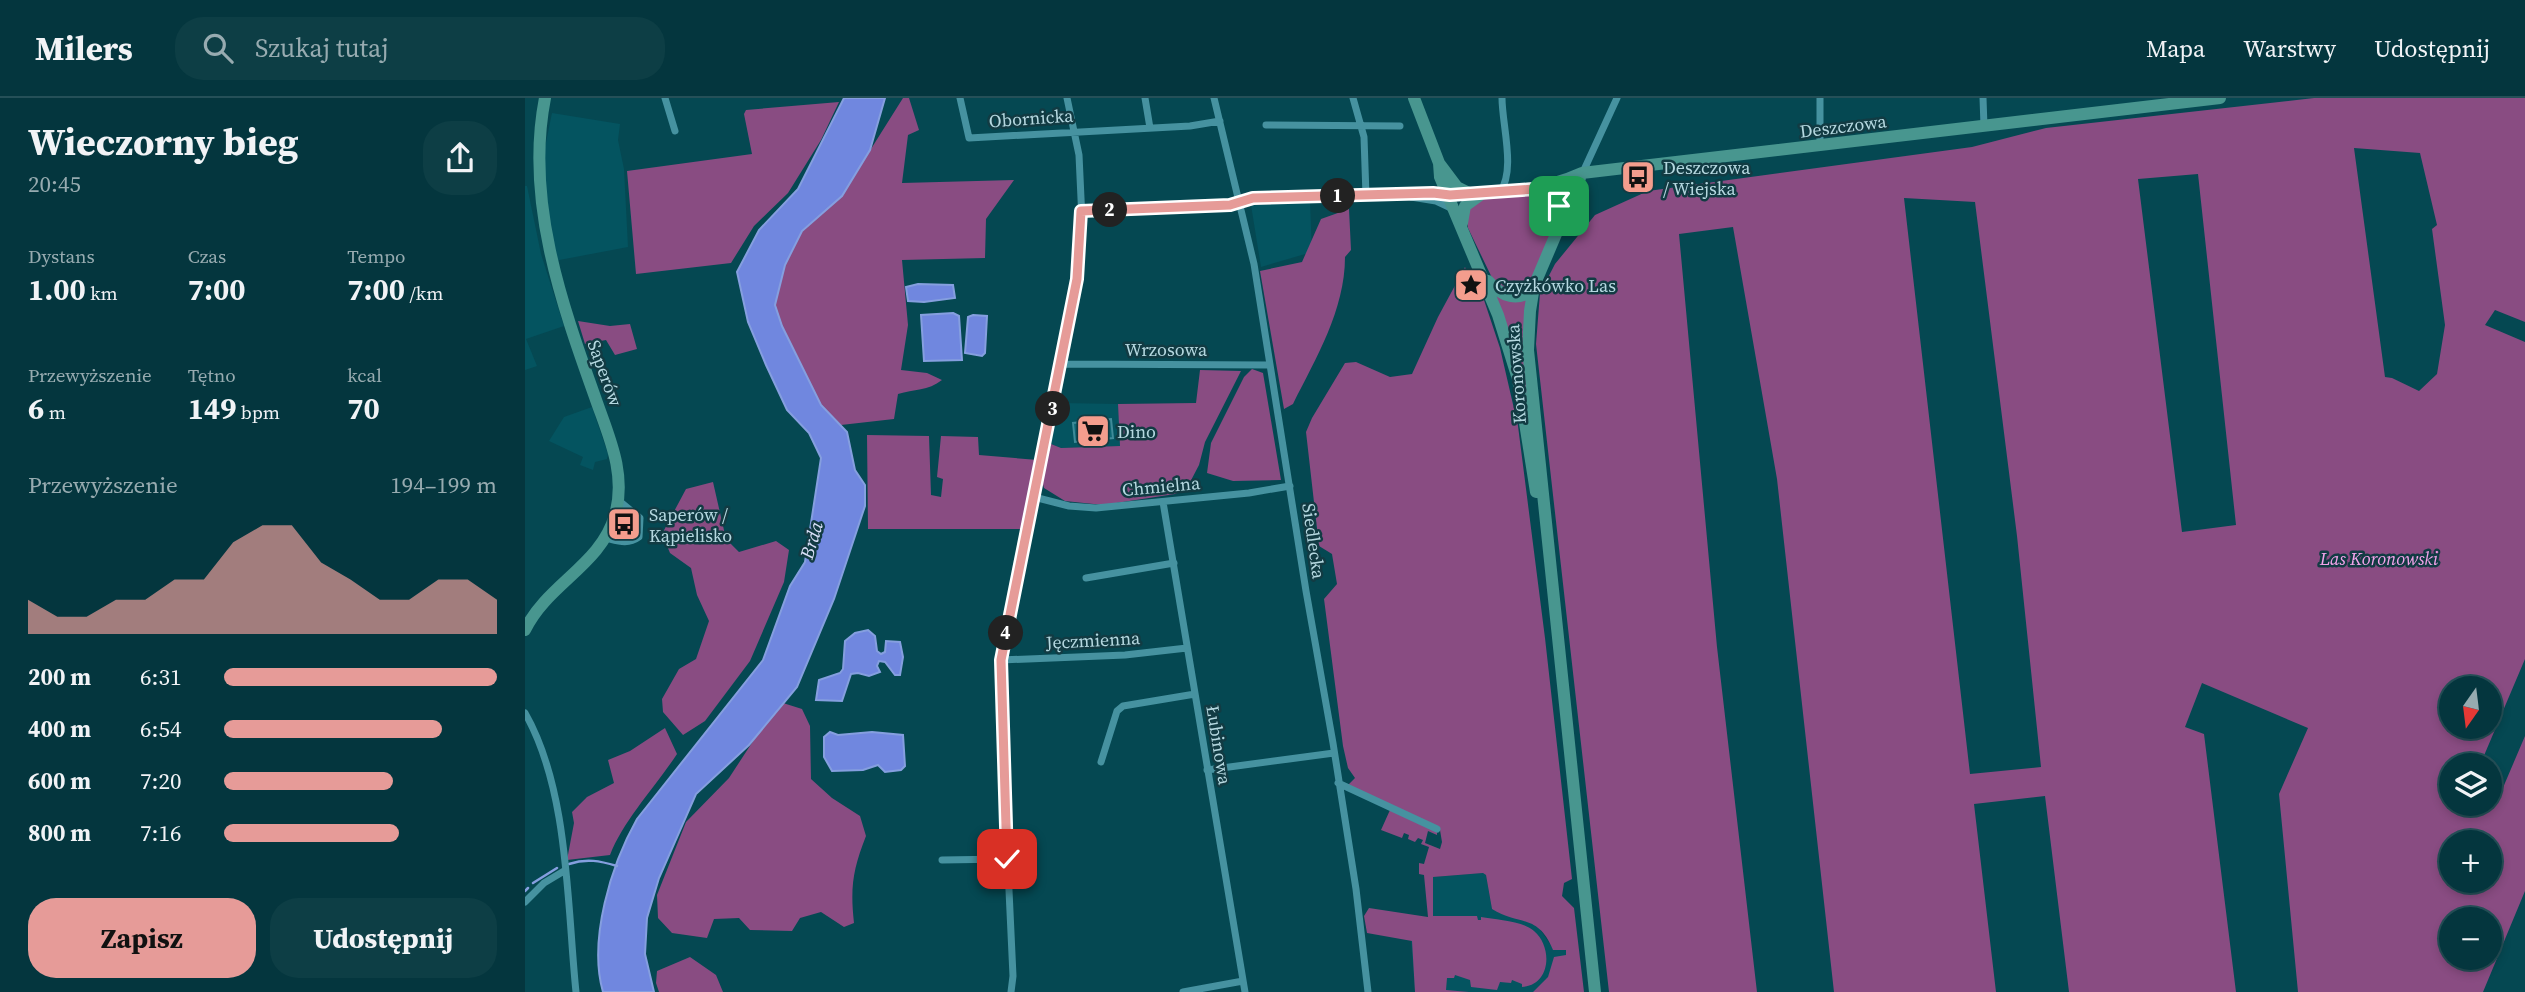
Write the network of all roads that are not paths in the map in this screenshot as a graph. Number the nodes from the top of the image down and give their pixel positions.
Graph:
1 (545, 98) edge
2 (665, 98) edge
3 (960, 98) edge
4 (1067, 98) edge
5 (1145, 98) edge
6 (1215, 98) edge
7 (1353, 98) edge
8 (1414, 98) edge
9 (1502, 98) edge
10 (1617, 98) edge
11 (1820, 98) edge
12 (1983, 98) edge
13 (2220, 98) edge
14 (1220, 121) junction
15 (1266, 125) dead end
16 (1362, 125) junction
17 (1400, 126) dead end
18 (1984, 127) junction
19 (1150, 128) junction
20 (675, 131) dead end
21 (1074, 131) junction
22 (1820, 146) junction
23 (1439, 163) junction
24 (1582, 173) junction
25 (1535, 189) junction
26 (1478, 193) junction
27 (1500, 193) junction
28 (1400, 195) junction
29 (1448, 195) junction
30 (1366, 196) junction
31 (1239, 202) junction
32 (1455, 210) junction
33 (1081, 211) junction
34 (1462, 223) junction
35 (1557, 229) junction
36 (1484, 276) junction
37 (1534, 286) junction
38 (1061, 364) junction
39 (1271, 365) junction
40 (1290, 486) junction
41 (1034, 497) junction
42 (618, 500) junction
43 (1163, 502) junction
44 (606, 538) junction
45 (1174, 563) junction
46 (1086, 578) dead end
47 (1551, 582) junction
48 (525, 630) edge
49 (1187, 648) junction
50 (1001, 660) junction
51 (1195, 694) junction
52 (525, 713) edge
53 (1334, 752) junction
54 (1101, 762) dead end
55 (1207, 770) junction
56 (1338, 783) junction
57 (1437, 829) dead end
58 (1007, 859) junction
59 (942, 860) dead end
60 (564, 871) junction
61 (525, 902) edge
62 (1243, 981) junction
63 (576, 992) edge
64 (1011, 992) edge
65 (1183, 992) edge
66 (1245, 992) edge
67 (1368, 992) edge
68 (1595, 992) edge

1 - 42 main road, Saperów
2 - 20 street
3 - 21 street, Obornicka
4 - 21 street
5 - 19 street
6 - 14 street, Siedlecka
7 - 16 street
8 - 23 main road, Koronowska
9 - 27 street
10 - 24 street
11 - 22 street
12 - 18 street
13 - 18 main road, Deszczowa
14 - 19 street, Obornicka
14 - 31 street, Siedlecka
15 - 16 street
16 - 17 street
16 - 30 street
18 - 22 main road, Deszczowa
19 - 21 street, Obornicka
21 - 33 street
22 - 24 main road, Deszczowa
23 - 26 main road
23 - 29 main road, Koronowska
24 - 25 main road, Deszczowa
24 - 35 main road, Koronowska
25 - 27 main road, Deszczowa
25 - 35 main road
26 - 27 main road, Deszczowa
26 - 29 main road, Deszczowa
26 - 34 main road
28 - 29 street
28 - 30 street
28 - 32 street
29 - 32 main road, Koronowska
30 - 31 street
31 - 33 street
31 - 39 street, Siedlecka
32 - 34 main road, Koronowska
33 - 38 street
34 - 36 main road, Koronowska
35 - 37 main road, Koronowska
36 - 37 main road
36 - 47 main road, Koronowska
37 - 47 main road, Koronowska
38 - 39 street, Wrzosowa
38 - 41 street
39 - 40 street, Siedlecka
40 - 43 street, Chmielna
40 - 53 street, Siedlecka
41 - 43 street, Chmielna
41 - 50 street
42 - 44 main road, Saperów
42 - 44 street
43 - 45 street, Łubinowa
44 - 48 main road, Saperów
45 - 46 street
45 - 49 street, Łubinowa
47 - 68 main road, Koronowska
49 - 50 street, Jęczmienna
49 - 51 street, Łubinowa
50 - 58 street
51 - 54 street
51 - 55 street, Łubinowa
52 - 60 street
53 - 55 street
53 - 56 street, Siedlecka
55 - 62 street, Łubinowa
56 - 57 street
56 - 67 street, Siedlecka
58 - 59 street
58 - 64 street
60 - 61 street
60 - 63 street
62 - 65 street
62 - 66 street, Łubinowa

